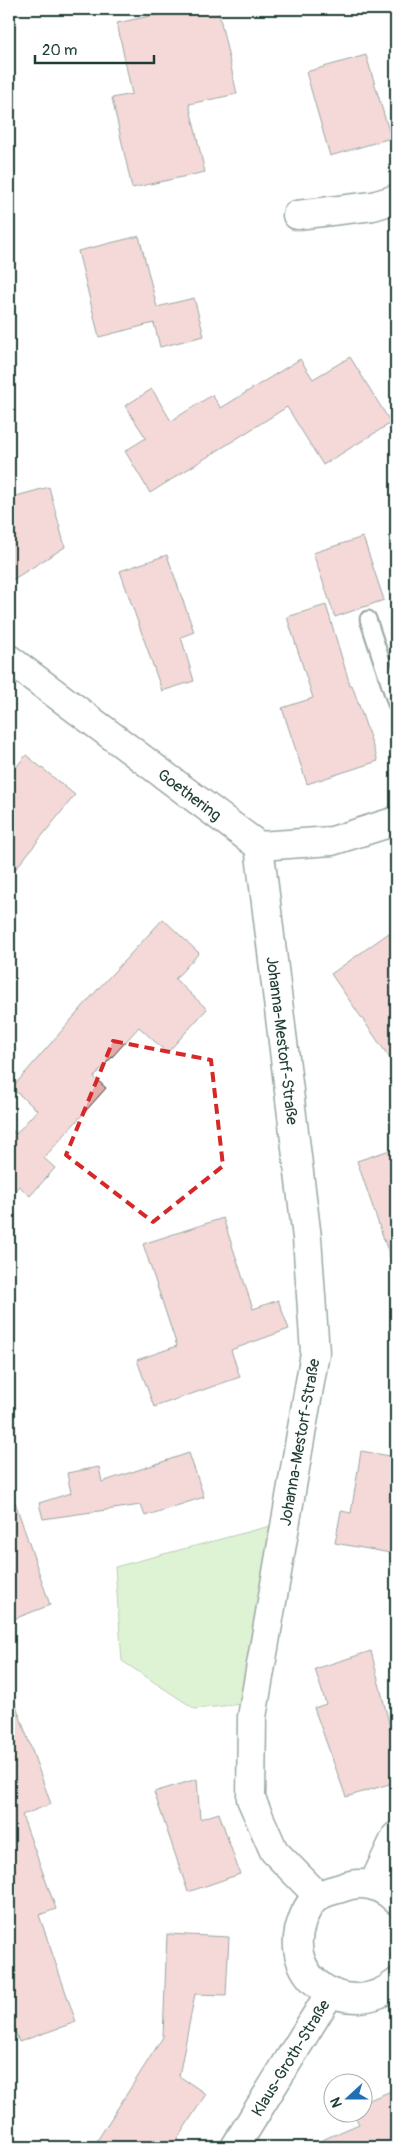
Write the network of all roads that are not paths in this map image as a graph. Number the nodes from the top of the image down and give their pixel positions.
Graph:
1 (396, 199) edge
2 (297, 215) dead end
3 (368, 619) dead end
4 (9, 659) edge
5 (396, 704) edge
6 (396, 821) edge
7 (259, 846) junction
8 (396, 1836) edge
9 (373, 1885) junction
10 (318, 1896) junction
11 (396, 1900) edge
12 (396, 1982) edge
13 (330, 1993) junction
14 (235, 2147) edge

1 - 2 street
3 - 5 lane
4 - 7 street, Goethering
6 - 7 street
7 - 10 street, Johanna-Mestorf-Straße
8 - 9 street
9 - 10 street
9 - 11 street
10 - 13 street, Klaus-Groth-Straße
12 - 13 street, Klaus-Groth-Straße
13 - 14 street, Klaus-Groth-Straße

